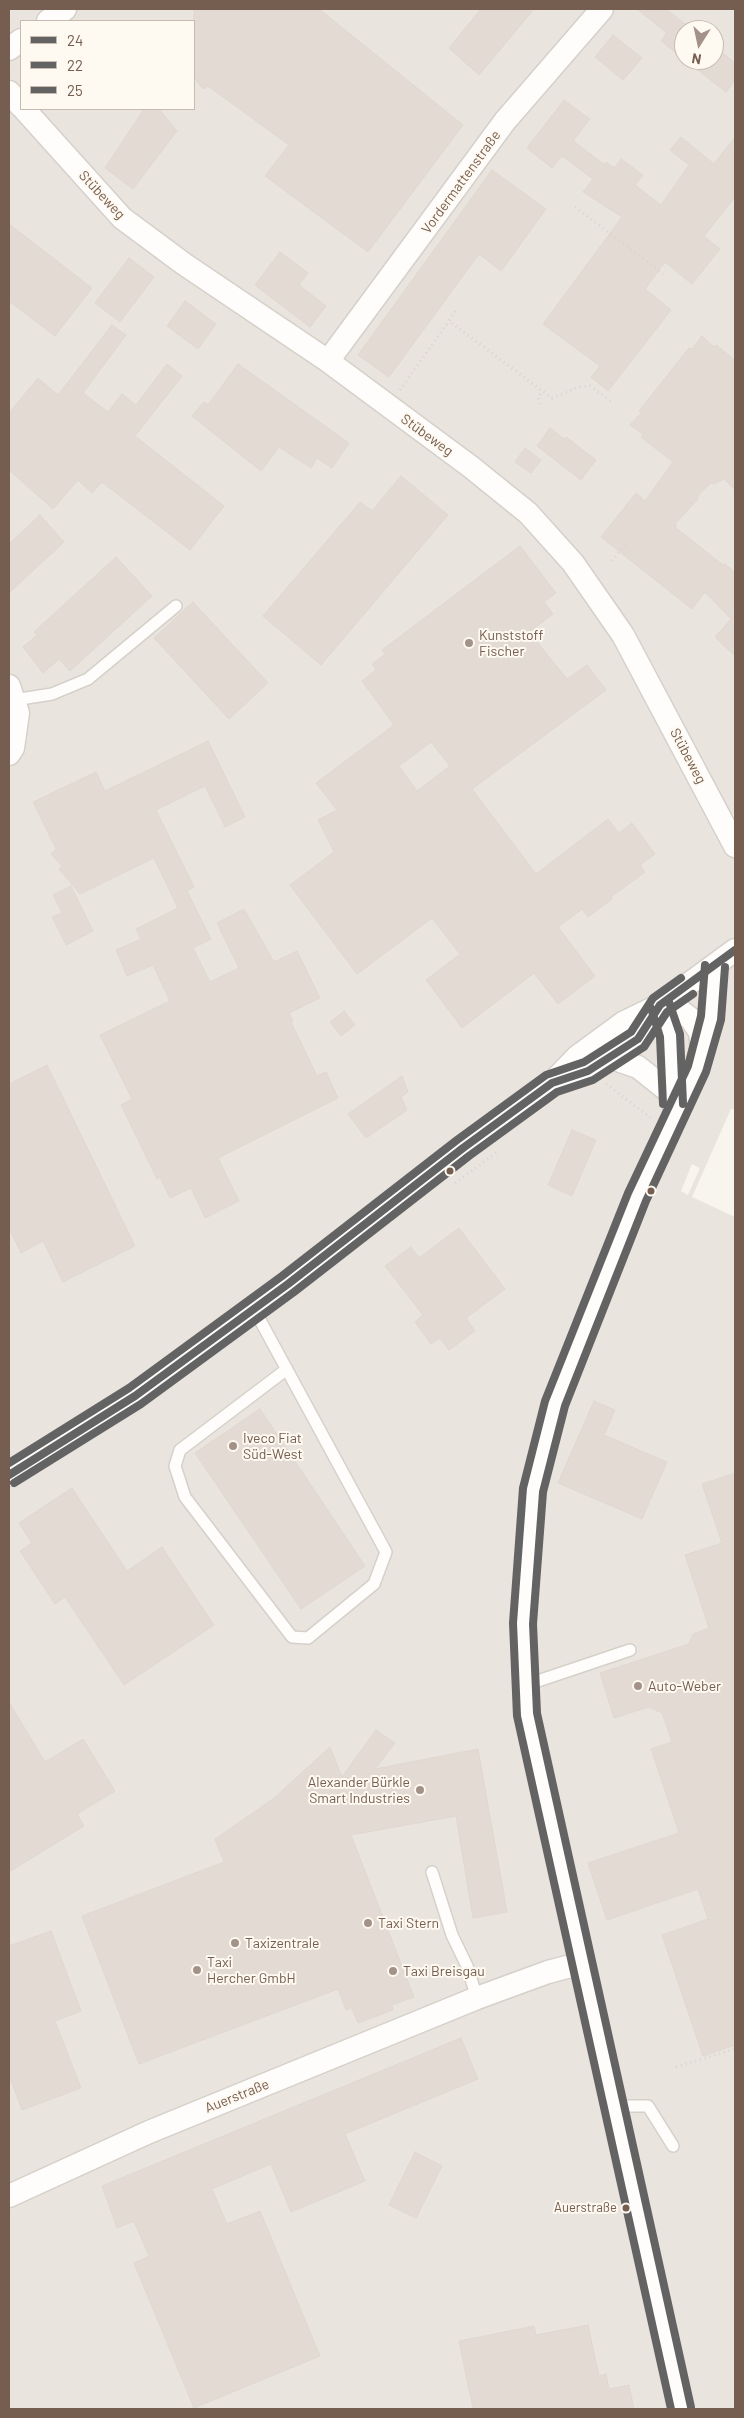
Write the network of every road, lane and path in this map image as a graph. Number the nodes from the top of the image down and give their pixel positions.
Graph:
1 (65, 9) edge
2 (602, 9) edge
3 (49, 20) edge
4 (20, 41) edge
5 (9, 50) edge
6 (9, 92) edge
7 (20, 105) edge
8 (25, 110) edge
9 (575, 208) dead end
10 (663, 274) dead end
11 (455, 311) dead end
12 (449, 321) junction
13 (328, 361) junction
14 (543, 391) junction
15 (612, 402) dead end
16 (540, 404) dead end
17 (389, 407) junction
18 (625, 545) dead end
19 (612, 561) dead end
20 (176, 606) dead end
21 (11, 693) edge
22 (9, 754) edge
23 (735, 846) edge
24 (735, 950) edge
25 (715, 966) junction
26 (664, 1003) junction
27 (702, 1050) junction
28 (609, 1057) junction
29 (588, 1071) junction
30 (552, 1083) junction
31 (672, 1094) junction
32 (671, 1124) junction
33 (254, 1308) junction
34 (287, 1369) junction
35 (9, 1476) edge
36 (630, 1650) dead end
37 (526, 1685) junction
38 (432, 1872) dead end
39 (582, 1963) junction
40 (477, 1998) junction
41 (735, 2049) edge
42 (676, 2067) dead end
43 (614, 2106) junction
44 (673, 2146) dead end
45 (9, 2196) edge
46 (681, 2409) edge

1 - 3 street
2 - 13 street, Vordermattenstraße
4 - 5 street
6 - 7 street, Stübeweg
8 - 13 street, Stübeweg
9 - 10 path
11 - 12 path
12 - 14 path
12 - 17 path
13 - 17 street, Stübeweg
14 - 15 path
14 - 16 path
17 - 23 street, Stübeweg
18 - 19 path
20 - 21 lane
21 - 22 street
24 - 25 street
25 - 26 street
25 - 27 street
26 - 27 street
26 - 28 street
26 - 30 street
26 - 31 street
27 - 32 street
28 - 29 street
28 - 31 street
29 - 30 street
29 - 32 path
30 - 33 street
31 - 32 street
32 - 37 street
33 - 34 lane
33 - 35 street
34 - 34 lane
36 - 37 lane
37 - 39 street
38 - 40 lane
39 - 40 street, Auerstraße
39 - 43 street
40 - 45 street, Auerstraße
41 - 42 path
43 - 44 lane
43 - 46 street

